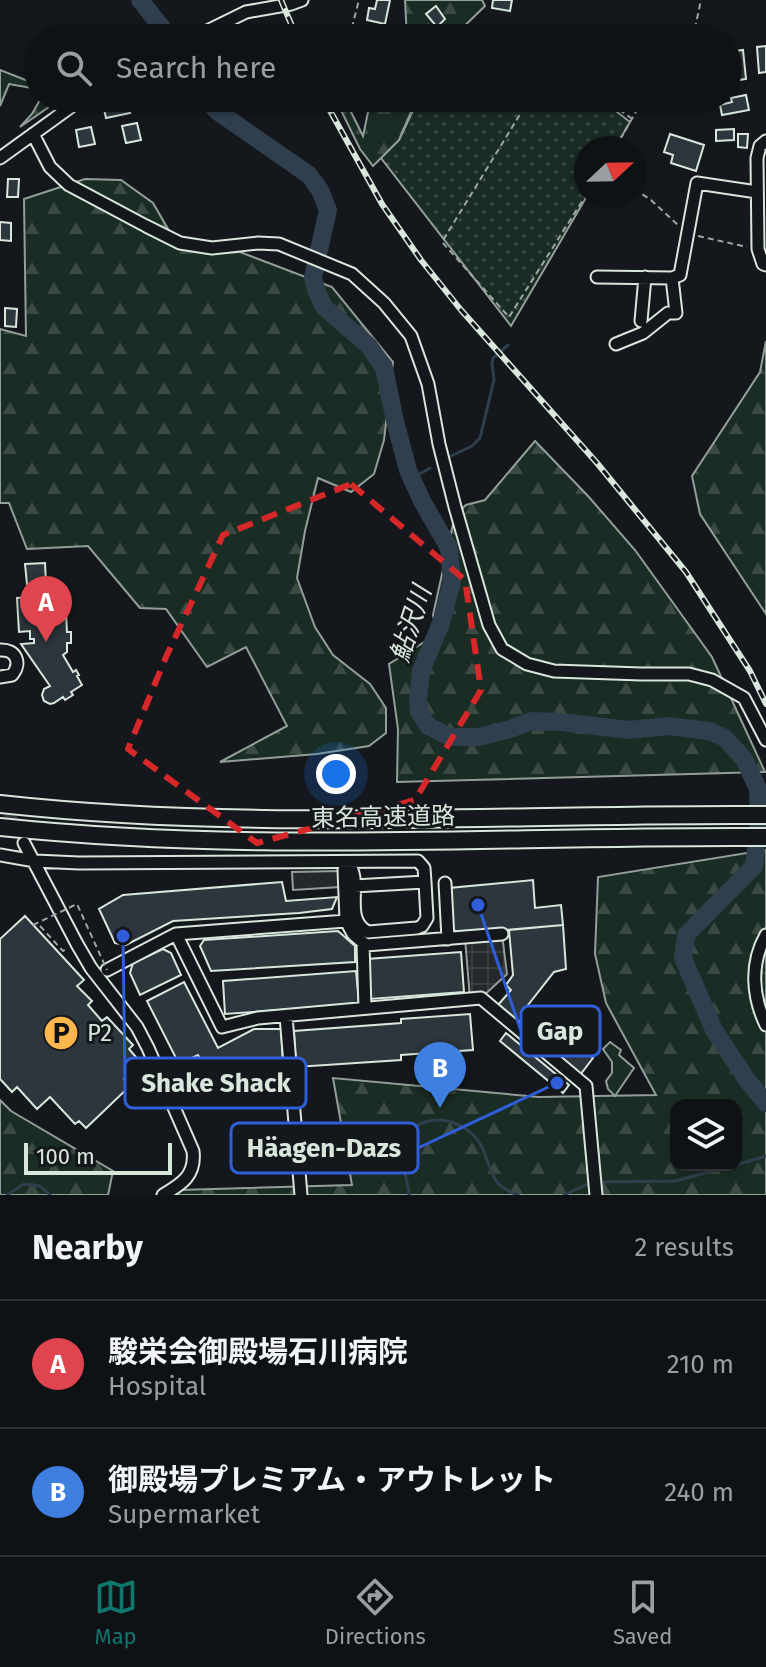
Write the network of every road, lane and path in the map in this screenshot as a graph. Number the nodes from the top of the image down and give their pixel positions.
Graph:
1 (302, 0) edge
2 (359, 0) edge
3 (701, 0) edge
4 (265, 4) edge
5 (222, 24) edge
6 (353, 24) edge
7 (696, 24) edge
8 (64, 112) edge
9 (521, 112) edge
10 (623, 112) edge
11 (636, 112) edge
12 (632, 118) junction
13 (33, 134) junction
14 (622, 136) edge
15 (766, 141) edge
16 (0, 158) edge
17 (757, 192) junction
18 (578, 208) edge
19 (766, 265) edge
20 (597, 277) dead end
21 (645, 277) junction
22 (672, 278) junction
23 (641, 321) dead end
24 (616, 344) dead end
25 (0, 650) edge
26 (0, 677) edge
27 (766, 740) edge
28 (0, 804) edge
29 (766, 815) edge
30 (0, 827) edge
31 (766, 840) edge
32 (24, 843) tunnel mouth
33 (0, 855) edge
34 (35, 861) junction
35 (346, 867) junction
36 (425, 882) junction
37 (445, 883) dead end
38 (354, 886) junction
39 (346, 921) junction
40 (33, 925) dead end
41 (40, 926) dead end
42 (176, 934) junction
43 (502, 934) dead end
44 (766, 935) edge
45 (448, 939) junction
46 (363, 944) junction
47 (69, 947) dead end
48 (107, 970) joint
49 (365, 1008) junction
50 (286, 1016) junction
51 (766, 1025) edge
52 (163, 1195) edge
53 (301, 1195) edge
54 (596, 1195) edge

1 - 4 street
2 - 6 path
3 - 7 path
4 - 5 street
8 - 13 street
9 - 18 path
10 - 12 path
11 - 12 path
12 - 14 path
13 - 16 street
13 - 27 street
15 - 17 street
17 - 19 street
17 - 22 street
20 - 21 street
21 - 22 street
21 - 23 street
22 - 24 street
25 - 26 street
28 - 29 highway, 東名高速道路
30 - 31 highway, 東名高速道路
32 - 34 street
33 - 34 street
34 - 35 street
34 - 52 street
35 - 36 street
35 - 38 street
35 - 39 street
36 - 38 street
36 - 38 street
37 - 45 street
39 - 42 street
39 - 46 street
40 - 48 path, bridge
41 - 47 path
42 - 48 street
42 - 50 street
43 - 45 street
44 - 51 street
45 - 46 street
46 - 49 street
49 - 50 street
49 - 54 street
50 - 53 street

